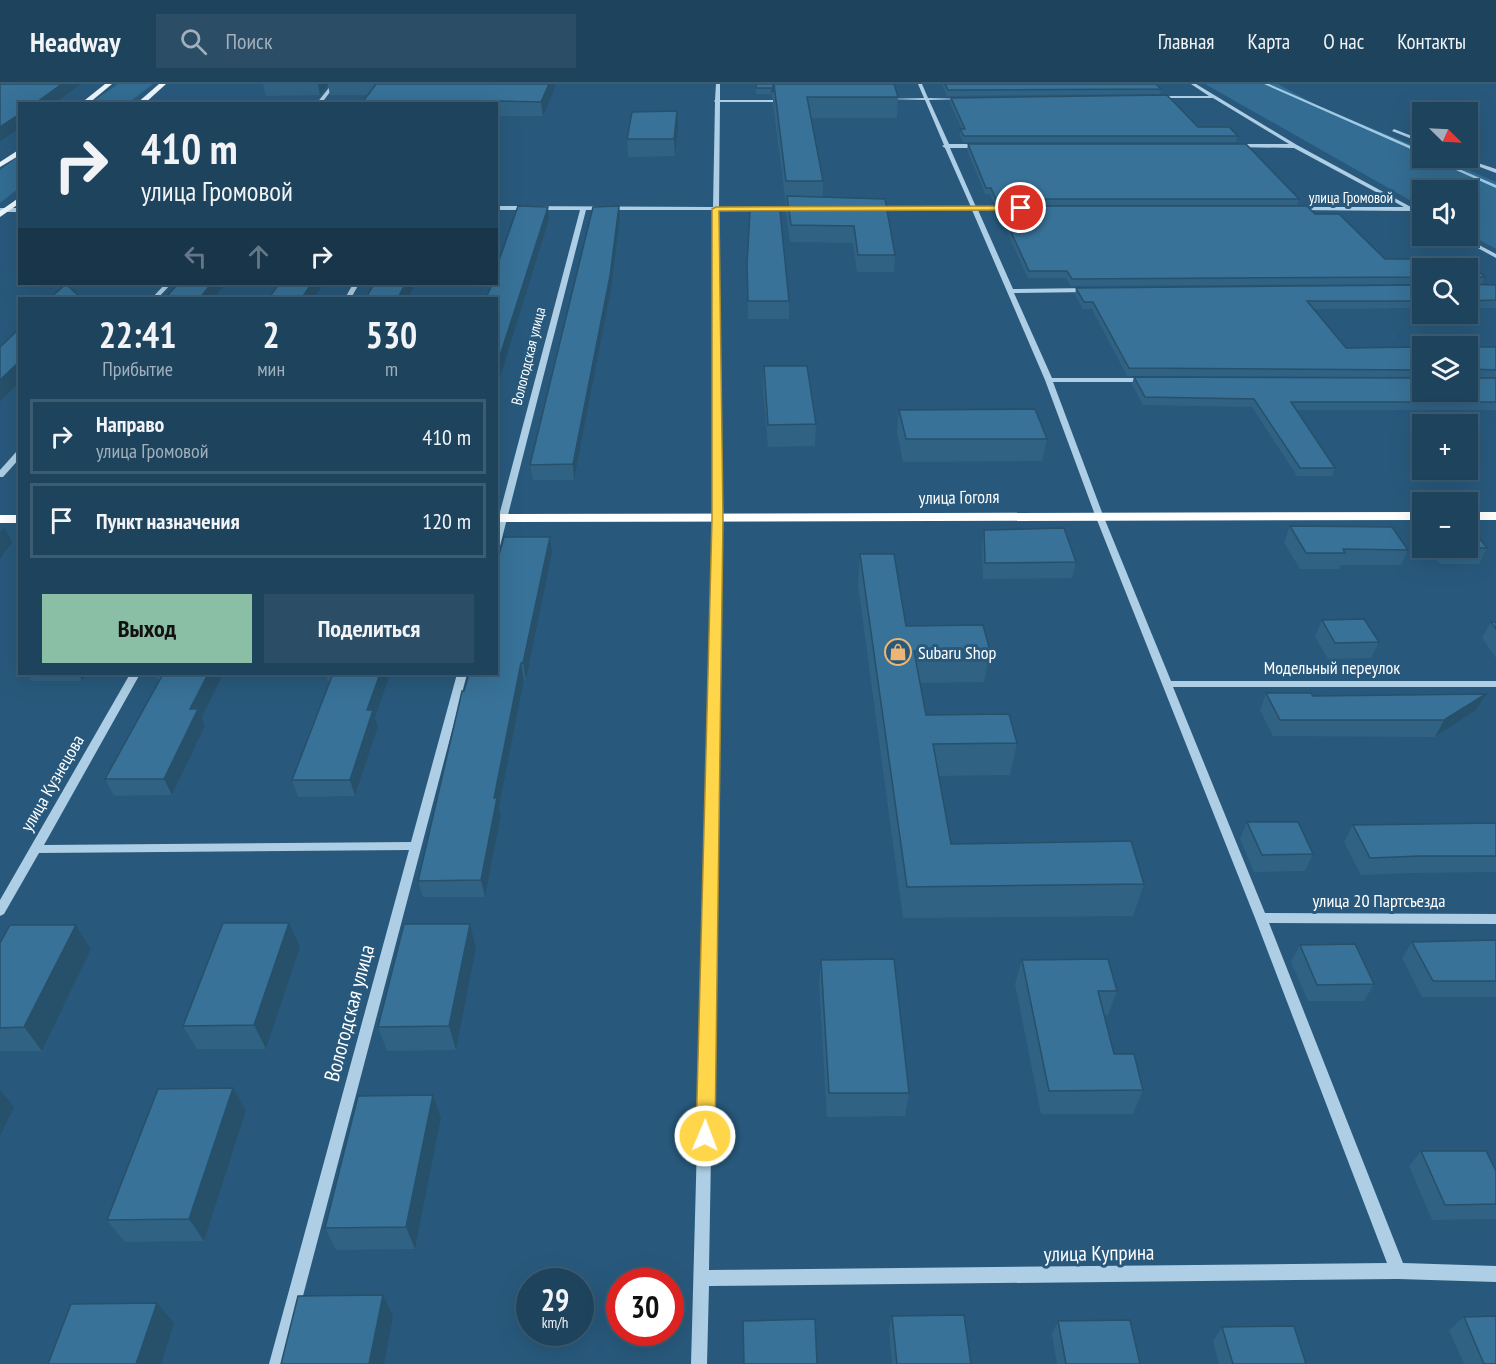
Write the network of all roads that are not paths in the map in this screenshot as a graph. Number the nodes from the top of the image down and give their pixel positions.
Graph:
1 (109, 84) edge
2 (164, 84) edge
3 (334, 84) edge
4 (718, 84) edge
5 (920, 84) edge
6 (1193, 84) edge
7 (1214, 97) junction
8 (1145, 98) edge
9 (926, 99) junction
10 (972, 99) edge
11 (879, 100) edge
12 (716, 101) junction
13 (786, 101) edge
14 (86, 102) edge
15 (142, 102) edge
16 (320, 102) edge
17 (1394, 130) dead end
18 (1412, 138) edge
19 (945, 146) junction
20 (992, 146) edge
21 (1225, 146) edge
22 (1295, 146) junction
23 (18, 152) edge
24 (0, 165) edge
25 (1478, 165) edge
26 (1496, 171) edge
27 (18, 200) edge
28 (498, 208) edge
29 (869, 208) edge
30 (975, 208) junction
31 (1022, 208) edge
32 (583, 209) junction
33 (716, 209) junction
34 (810, 209) edge
35 (1293, 209) edge
36 (1411, 209) joint
37 (18, 210) edge
38 (2, 211) edge
39 (1478, 246) edge
40 (1496, 256) edge
41 (167, 285) edge
42 (1094, 290) edge
43 (1012, 291) junction
44 (156, 297) edge
45 (1049, 380) junction
46 (1154, 380) edge
47 (18, 455) edge
48 (0, 475) edge
49 (1099, 515) junction
50 (1412, 516) edge
51 (1478, 516) edge
52 (1496, 516) edge
53 (500, 518) edge
54 (0, 519) edge
55 (18, 519) edge
56 (718, 519) junction
57 (134, 675) edge
58 (462, 675) edge
59 (1168, 684) junction
60 (1496, 684) edge
61 (416, 846) junction
62 (36, 849) junction
63 (0, 911) edge
64 (1261, 918) junction
65 (1496, 919) edge
66 (1398, 1271) junction
67 (1496, 1274) edge
68 (702, 1278) junction
69 (277, 1364) edge
70 (699, 1364) edge

1 - 14 main road
2 - 15 main road
3 - 16 street
4 - 12 street
5 - 9 street
6 - 7 street
7 - 8 street
7 - 22 street
9 - 10 street
9 - 11 street
9 - 19 street
12 - 13 street
12 - 33 street
17 - 18 street
19 - 20 street
19 - 30 street
21 - 22 street
22 - 36 street
23 - 24 main road
25 - 26 street
27 - 38 main road
28 - 32 street
29 - 30 street
30 - 31 street
30 - 43 street
32 - 33 street
32 - 53 street, Вологодская улица
33 - 34 street
33 - 56 street
35 - 36 street, улица Громовой
37 - 38 street
39 - 40 street
41 - 44 street
42 - 43 street
43 - 45 street
45 - 46 street
45 - 49 street
47 - 48 street
49 - 50 highway, улица Гоголя
49 - 56 highway, улица Гоголя
49 - 59 street
51 - 52 highway
53 - 56 highway, улица Гоголя
54 - 55 highway
56 - 68 street
57 - 62 street, улица Кузнецова
58 - 61 street, Вологодская улица
59 - 60 street, Модельный переулок
59 - 64 street
61 - 62 street
61 - 69 street, Вологодская улица
62 - 63 street, улица Кузнецова
64 - 65 street, улица 20 Партсъезда
64 - 66 street
66 - 67 street, улица Куприна
66 - 68 street, улица Куприна
68 - 70 street

